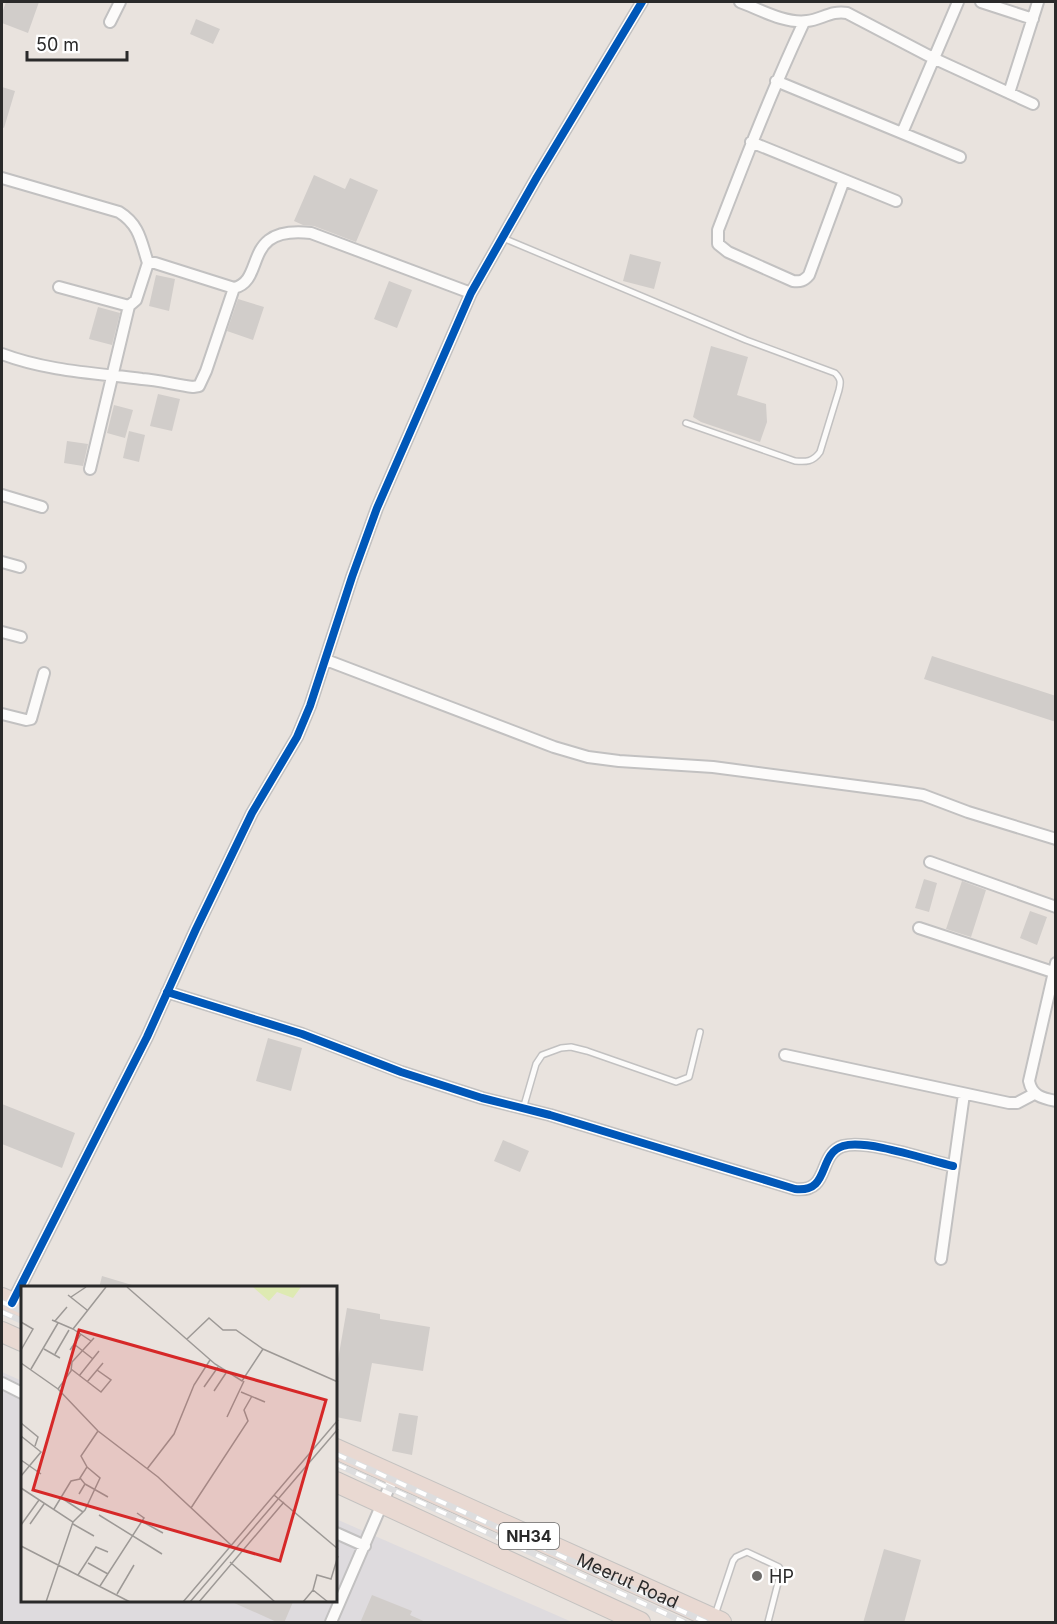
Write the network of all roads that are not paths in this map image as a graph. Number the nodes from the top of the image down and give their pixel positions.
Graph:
1 (120, 2) edge
2 (642, 2) edge
3 (740, 2) edge
4 (958, 2) edge
5 (981, 2) edge
6 (1038, 2) edge
7 (1033, 19) junction
8 (110, 22) dead end
9 (804, 22) junction
10 (933, 58) junction
11 (776, 81) junction
12 (1009, 93) junction
13 (1033, 104) dead end
14 (902, 133) junction
15 (752, 142) junction
16 (960, 156) dead end
17 (2, 180) edge
18 (844, 180) junction
19 (896, 201) dead end
20 (503, 238) junction
21 (148, 264) junction
22 (59, 287) dead end
23 (234, 288) junction
24 (471, 293) junction
25 (129, 306) junction
26 (2, 354) edge
27 (113, 377) junction
28 (686, 423) dead end
29 (90, 469) dead end
30 (2, 495) edge
31 (42, 507) dead end
32 (2, 562) edge
33 (20, 567) dead end
34 (2, 632) edge
35 (21, 637) dead end
36 (326, 660) junction
37 (44, 673) dead end
38 (2, 714) edge
39 (1056, 839) edge
40 (930, 862) dead end
41 (1056, 907) edge
42 (919, 928) dead end
43 (1054, 968) edge
44 (167, 992) junction
45 (700, 1032) dead end
46 (785, 1055) dead end
47 (964, 1094) junction
48 (1034, 1094) junction
49 (1056, 1101) edge
50 (523, 1108) junction
51 (953, 1166) junction
52 (941, 1259) dead end
53 (12, 1303) edge
54 (2, 1332) edge
55 (21, 1341) edge
56 (2, 1383) edge
57 (21, 1392) edge
58 (338, 1450) edge
59 (394, 1476) junction
60 (338, 1483) edge
61 (384, 1503) junction
62 (338, 1534) edge
63 (365, 1546) junction
64 (718, 1621) edge
65 (331, 1623) edge
66 (640, 1623) edge
67 (768, 1623) edge

1 - 8 street
2 - 20 street
3 - 9 street
4 - 10 street
5 - 7 street
6 - 7 street
7 - 12 street
9 - 10 street
9 - 11 street
10 - 12 street
10 - 14 street
11 - 14 street
11 - 15 street
12 - 13 street
14 - 16 street
15 - 18 street
15 - 18 street
17 - 21 street
18 - 19 street
20 - 24 street
20 - 28 lane
21 - 23 street
21 - 25 street
22 - 25 street
23 - 24 street
23 - 27 street
24 - 36 street
25 - 27 street
26 - 27 street
27 - 29 street
30 - 31 street
32 - 33 street
34 - 35 street
36 - 39 street
36 - 44 street
37 - 38 street
40 - 41 street
42 - 43 street
43 - 48 street
44 - 50 street
44 - 53 street
45 - 50 lane
46 - 47 street
47 - 48 street
47 - 51 street
48 - 49 street
50 - 51 street
51 - 52 street
54 - 55 highway
56 - 57 street
58 - 59 highway, Meerut Road / NH34
59 - 61 street
59 - 64 highway, Meerut Road / NH34
60 - 61 highway, Meerut Road / NH34
61 - 63 street
61 - 66 highway, Meerut Road / NH34
62 - 63 street
63 - 65 street
64 - 67 lane

